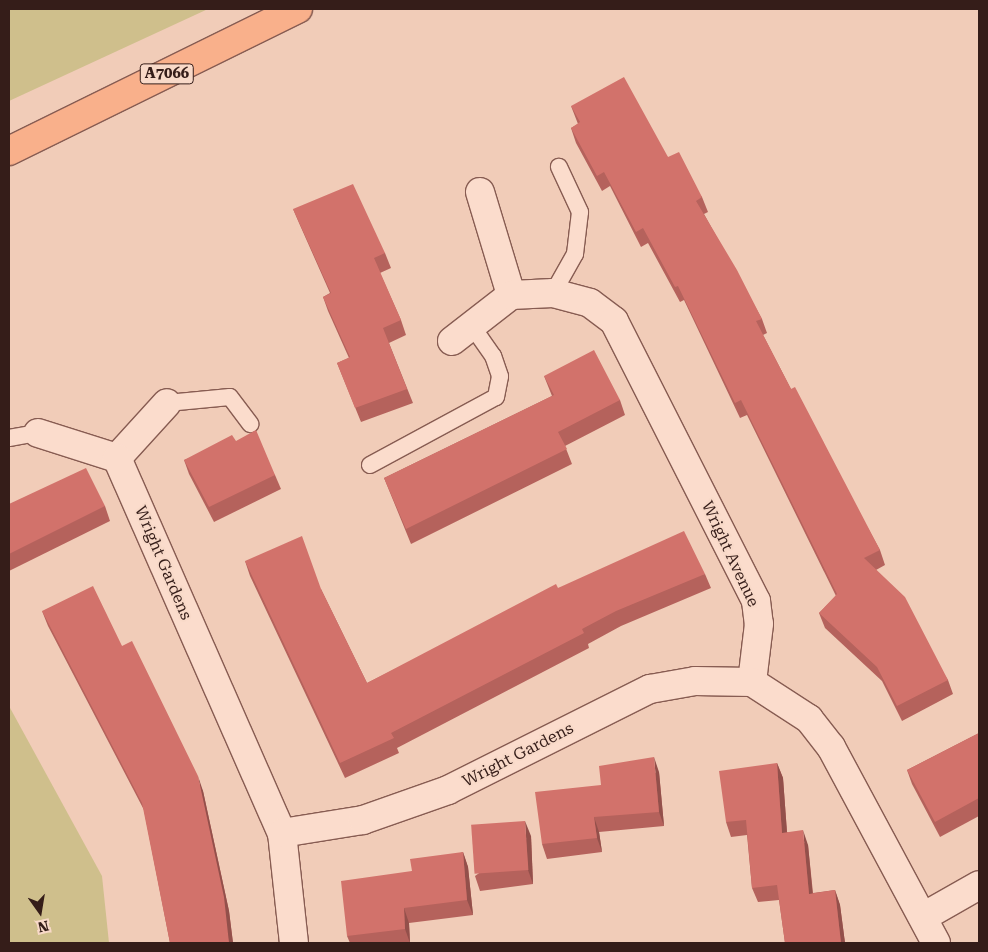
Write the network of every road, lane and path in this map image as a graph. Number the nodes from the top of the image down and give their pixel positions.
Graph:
1 (298, 9) edge
2 (9, 150) edge
3 (559, 167) dead end
4 (480, 192) dead end
5 (553, 293) junction
6 (511, 295) junction
7 (462, 333) joint
8 (167, 403) joint
9 (250, 424) dead end
10 (38, 433) joint
11 (9, 438) edge
12 (117, 458) junction
13 (370, 465) dead end
14 (752, 682) junction
15 (282, 833) junction
16 (979, 884) edge
17 (923, 918) junction
18 (294, 943) edge
19 (936, 943) edge

1 - 2 main road, A7066
3 - 5 lane
4 - 6 street
5 - 6 street, Wright Avenue
5 - 14 street, Wright Avenue
6 - 7 street
7 - 13 lane
8 - 9 lane
8 - 12 street
10 - 11 lane
10 - 12 street
12 - 15 street, Wright Gardens
14 - 15 street, Wright Gardens
14 - 17 street
15 - 18 street, Wright Gardens
16 - 17 street
17 - 19 street

